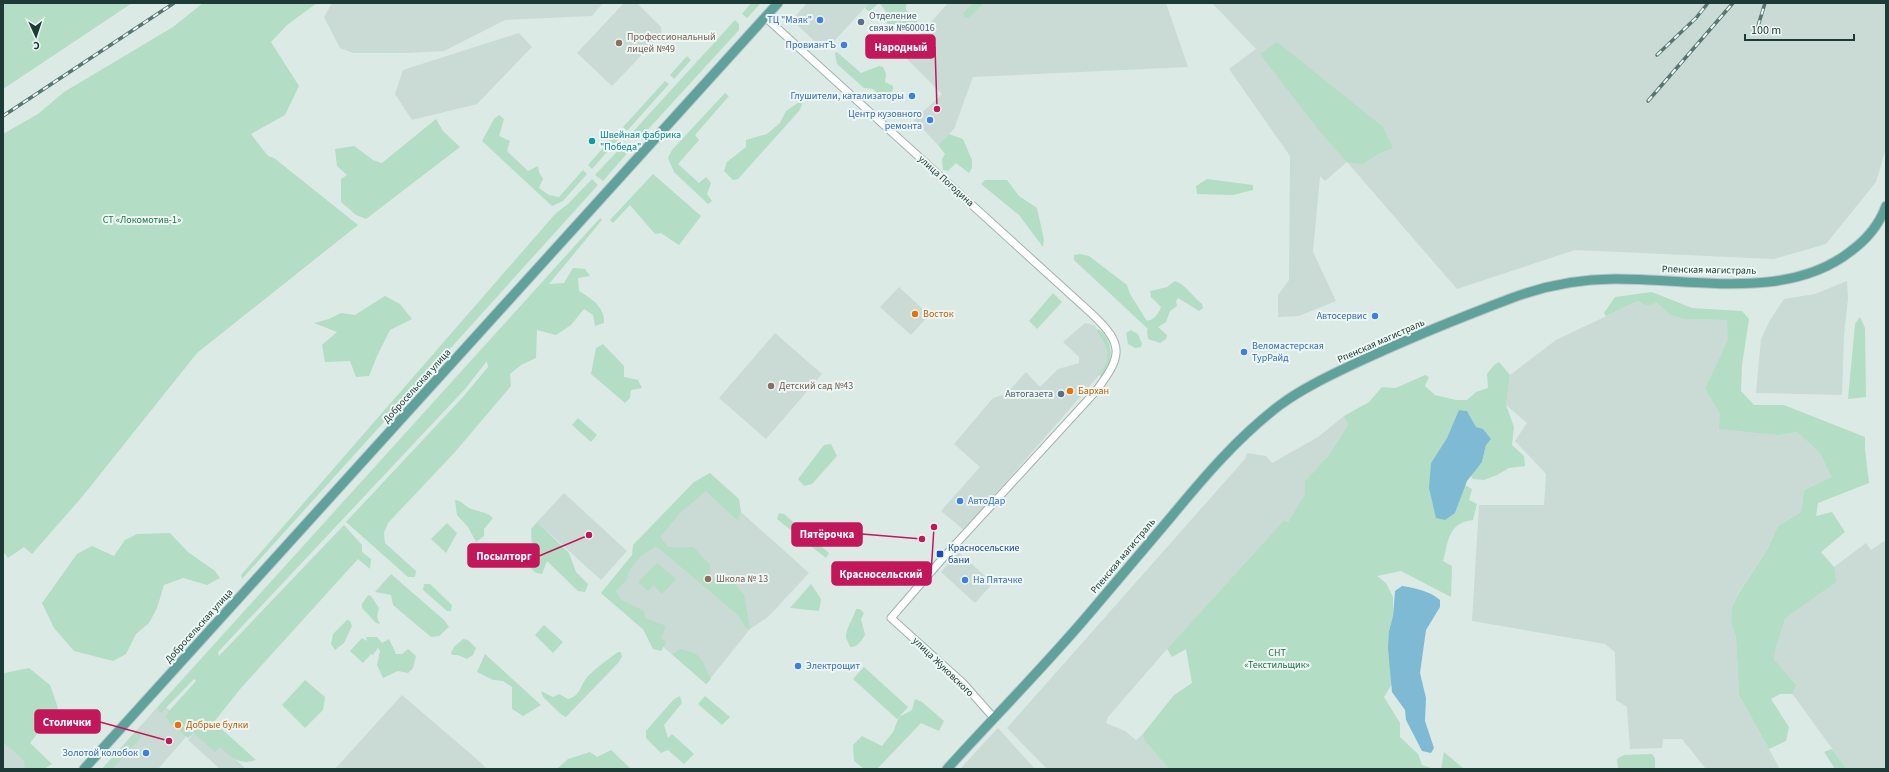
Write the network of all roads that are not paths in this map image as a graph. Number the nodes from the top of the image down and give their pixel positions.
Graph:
1 (778, 3) edge
2 (765, 17) junction
3 (1886, 206) edge
4 (891, 618) joint
5 (993, 718) junction
6 (84, 769) edge
7 (947, 769) edge

1 - 2 main road, Добросельская улица
2 - 4 street, улица Погодина
2 - 6 main road, Добросельская улица
3 - 5 main road, Рпенская магистраль
4 - 5 street, улица Жуковского
5 - 7 main road, Рпенская магистраль

